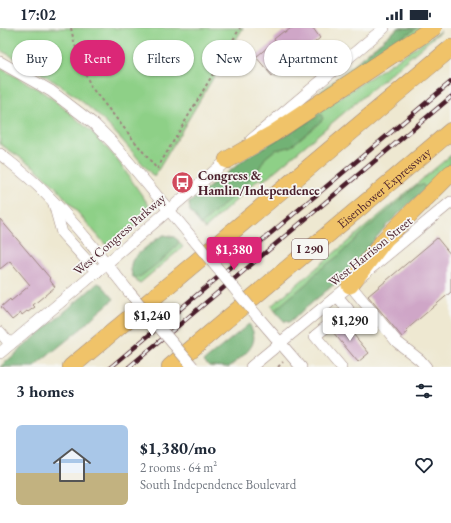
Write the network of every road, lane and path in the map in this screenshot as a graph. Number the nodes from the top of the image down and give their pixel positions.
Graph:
1 (71, 28) edge
2 (240, 28) edge
3 (384, 28) edge
4 (433, 28) edge
5 (451, 48) edge
6 (0, 62) edge
7 (451, 131) edge
8 (0, 154) edge
9 (227, 160) junction
10 (451, 173) edge
11 (52, 200) junction
12 (451, 202) edge
13 (169, 210) junction
14 (106, 264) junction
15 (96, 272) junction
16 (344, 291) junction
17 (0, 332) edge
18 (280, 343) junction
19 (10, 344) junction
20 (0, 353) edge
21 (283, 362) dead end
22 (71, 367) edge
23 (170, 367) edge
24 (193, 367) edge
25 (251, 367) edge
26 (278, 367) edge
27 (301, 367) edge
28 (341, 367) edge
29 (426, 367) edge

1 - 2 path
3 - 9 street, West Congress Parkway
4 - 9 highway
5 - 22 highway
6 - 13 street
7 - 23 highway, Eisenhower Expressway / I 290
8 - 11 street
9 - 13 street, West Congress Parkway
10 - 16 highway
11 - 14 street
11 - 15 street
12 - 16 street, West Harrison Street
13 - 14 street, West Congress Parkway
13 - 18 street, bridge
14 - 15 street, West Congress Parkway
14 - 24 street, bridge
15 - 19 street, West Congress Parkway
16 - 18 street, West Harrison Street
16 - 28 street
16 - 29 street
17 - 19 street
18 - 25 street, West Harrison Street
18 - 27 street
19 - 20 street, West Congress Parkway
21 - 26 path

